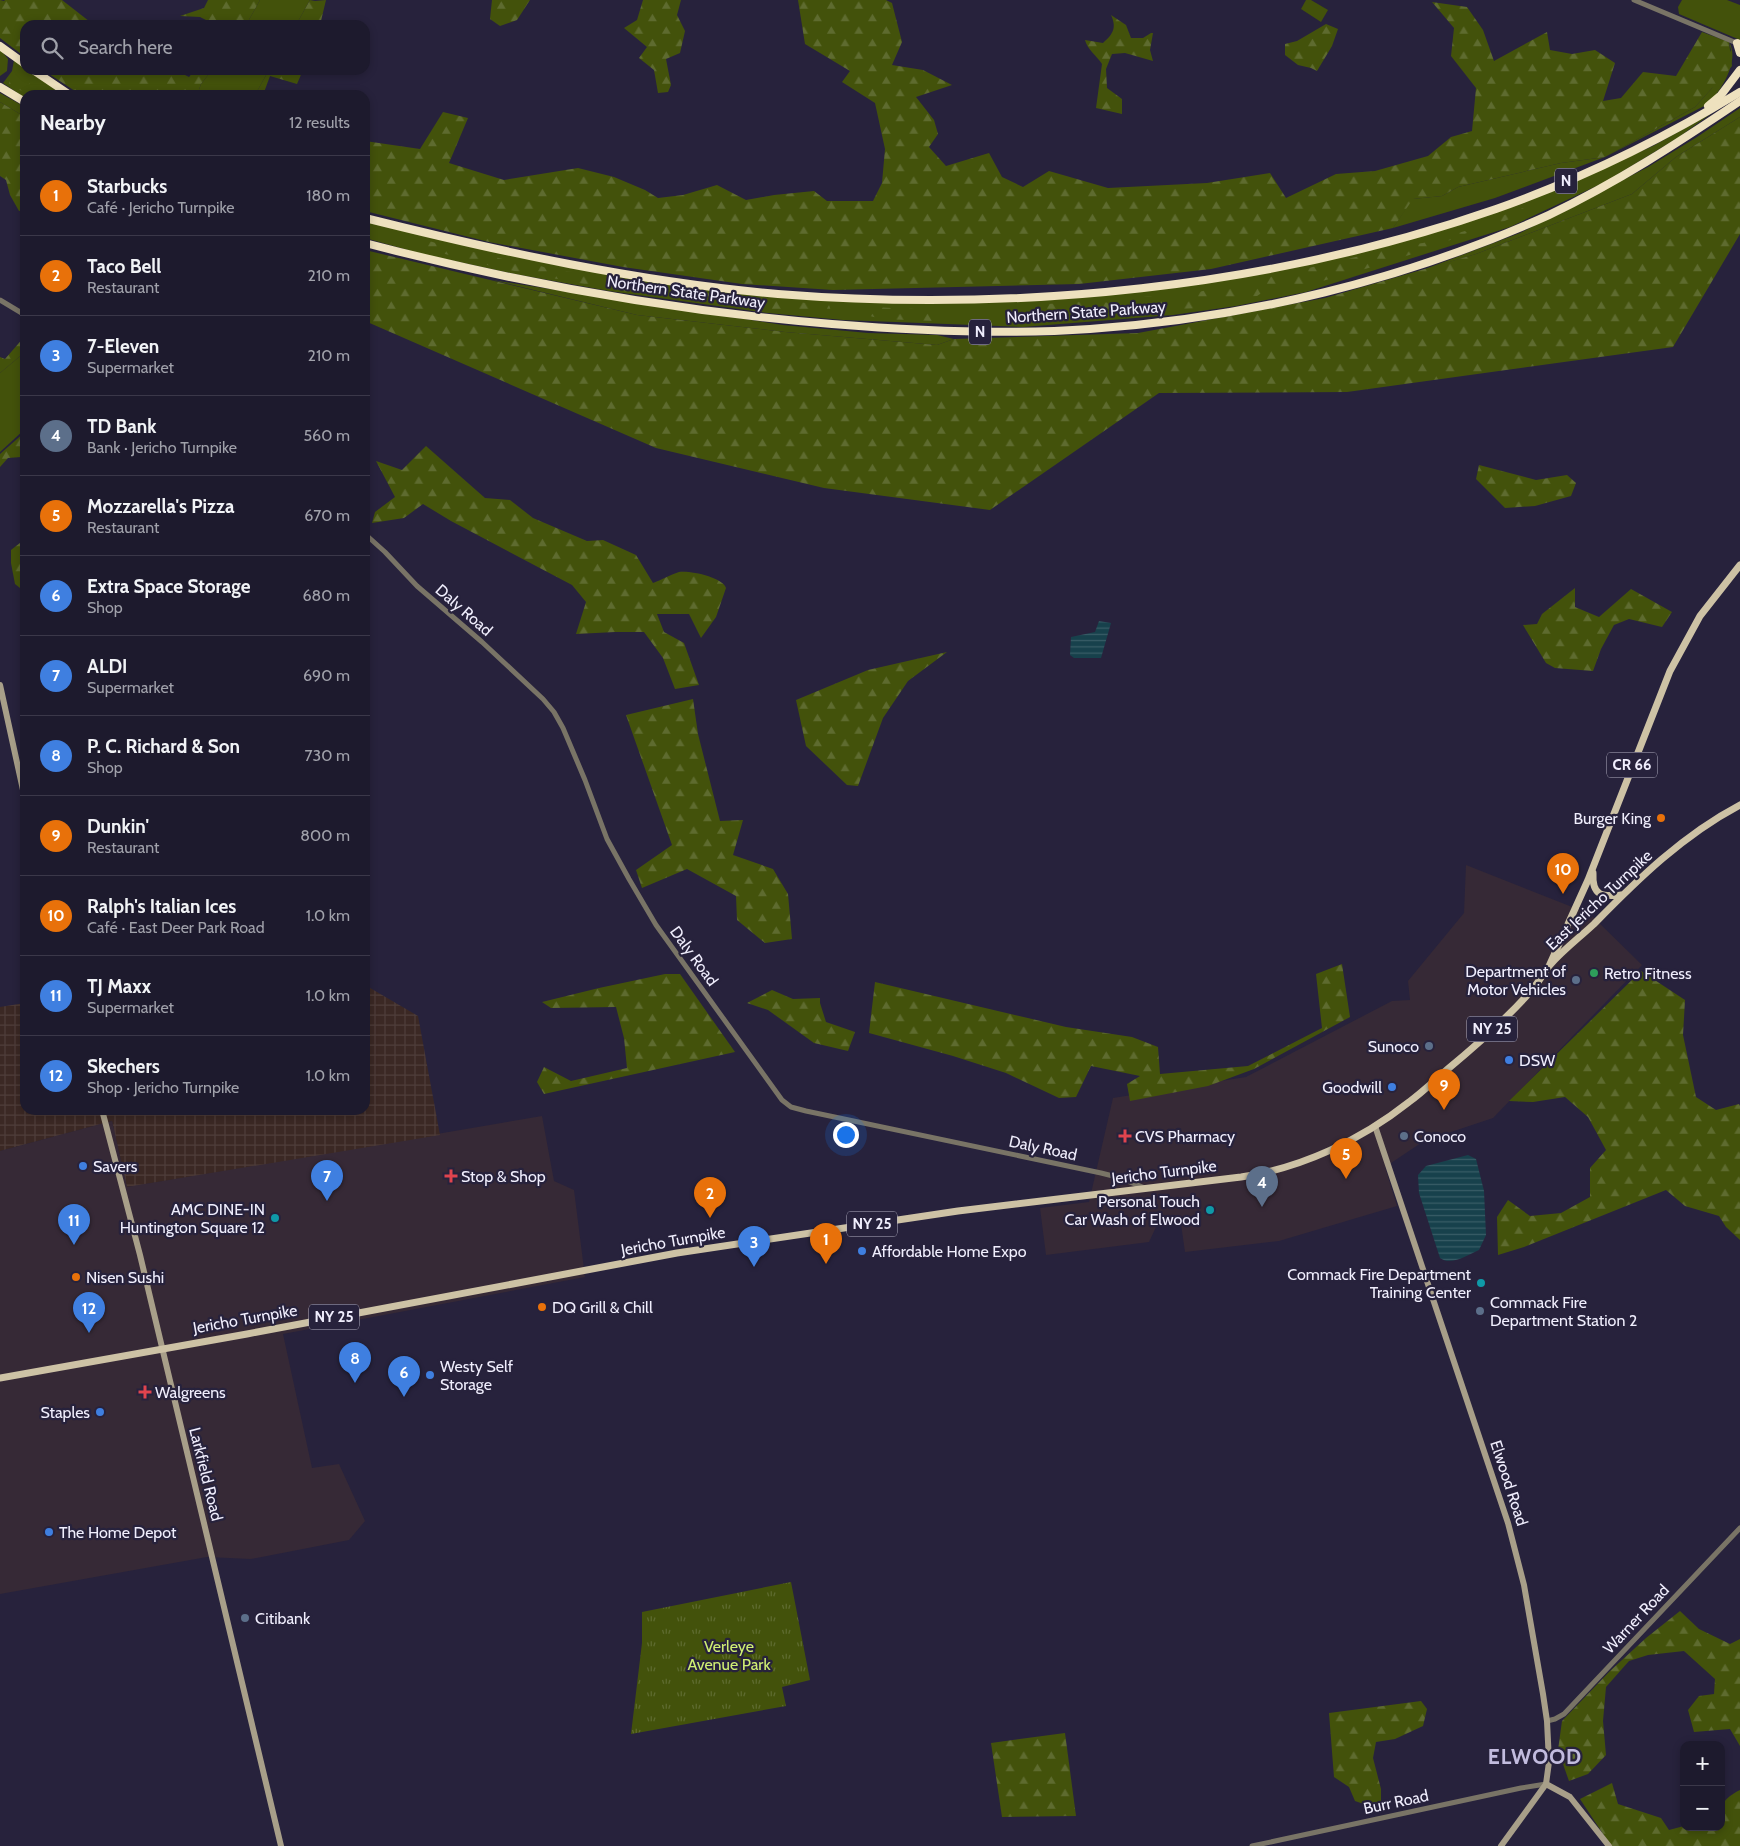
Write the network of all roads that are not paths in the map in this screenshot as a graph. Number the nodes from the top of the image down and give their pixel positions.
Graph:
1 (1634, 0) edge
2 (1738, 44) edge
3 (0, 46) edge
4 (1740, 53) edge
5 (20, 60) edge
6 (1740, 70) edge
7 (40, 75) edge
8 (0, 87) edge
9 (63, 90) edge
10 (1740, 92) edge
11 (20, 99) edge
12 (1739, 102) edge
13 (1665, 135) junction
14 (370, 219) edge
15 (370, 244) edge
16 (0, 300) edge
17 (20, 313) edge
18 (370, 538) edge
19 (1740, 565) edge
20 (0, 685) edge
21 (20, 776) edge
22 (1740, 805) edge
23 (1593, 869) junction
24 (1621, 895) junction
25 (1549, 966) junction
26 (103, 1115) edge
27 (1376, 1126) junction
28 (1146, 1188) junction
29 (162, 1348) junction
30 (0, 1378) edge
31 (1740, 1528) edge
32 (1546, 1721) junction
33 (1546, 1784) junction
34 (281, 1846) edge
35 (1252, 1846) edge
36 (1500, 1846) edge
37 (1609, 1846) edge

1 - 2 street
2 - 4 highway
3 - 5 highway
6 - 13 highway
7 - 9 highway
8 - 11 highway
10 - 13 highway, Northern State Parkway / N
12 - 15 highway, Northern State Parkway / N
13 - 14 highway, Northern State Parkway / N
16 - 17 street
18 - 28 street, Daly Road
19 - 23 main road, CR 66
20 - 21 main road
22 - 24 main road, East Jericho Turnpike / NY 25
23 - 24 main road
23 - 25 main road, CR 66
24 - 25 main road, East Jericho Turnpike / NY 25
25 - 27 main road, East Jericho Turnpike / NY 25
26 - 29 main road, Larkfield Road
27 - 28 main road, Jericho Turnpike / NY 25
27 - 32 main road, Elwood Road
28 - 29 main road, Jericho Turnpike / NY 25
29 - 30 main road, Jericho Turnpike / NY 25
29 - 34 main road, Larkfield Road
31 - 32 street, Warner Road
32 - 33 main road, Elwood Road
33 - 35 street, Burr Road
33 - 36 main road
33 - 37 main road

